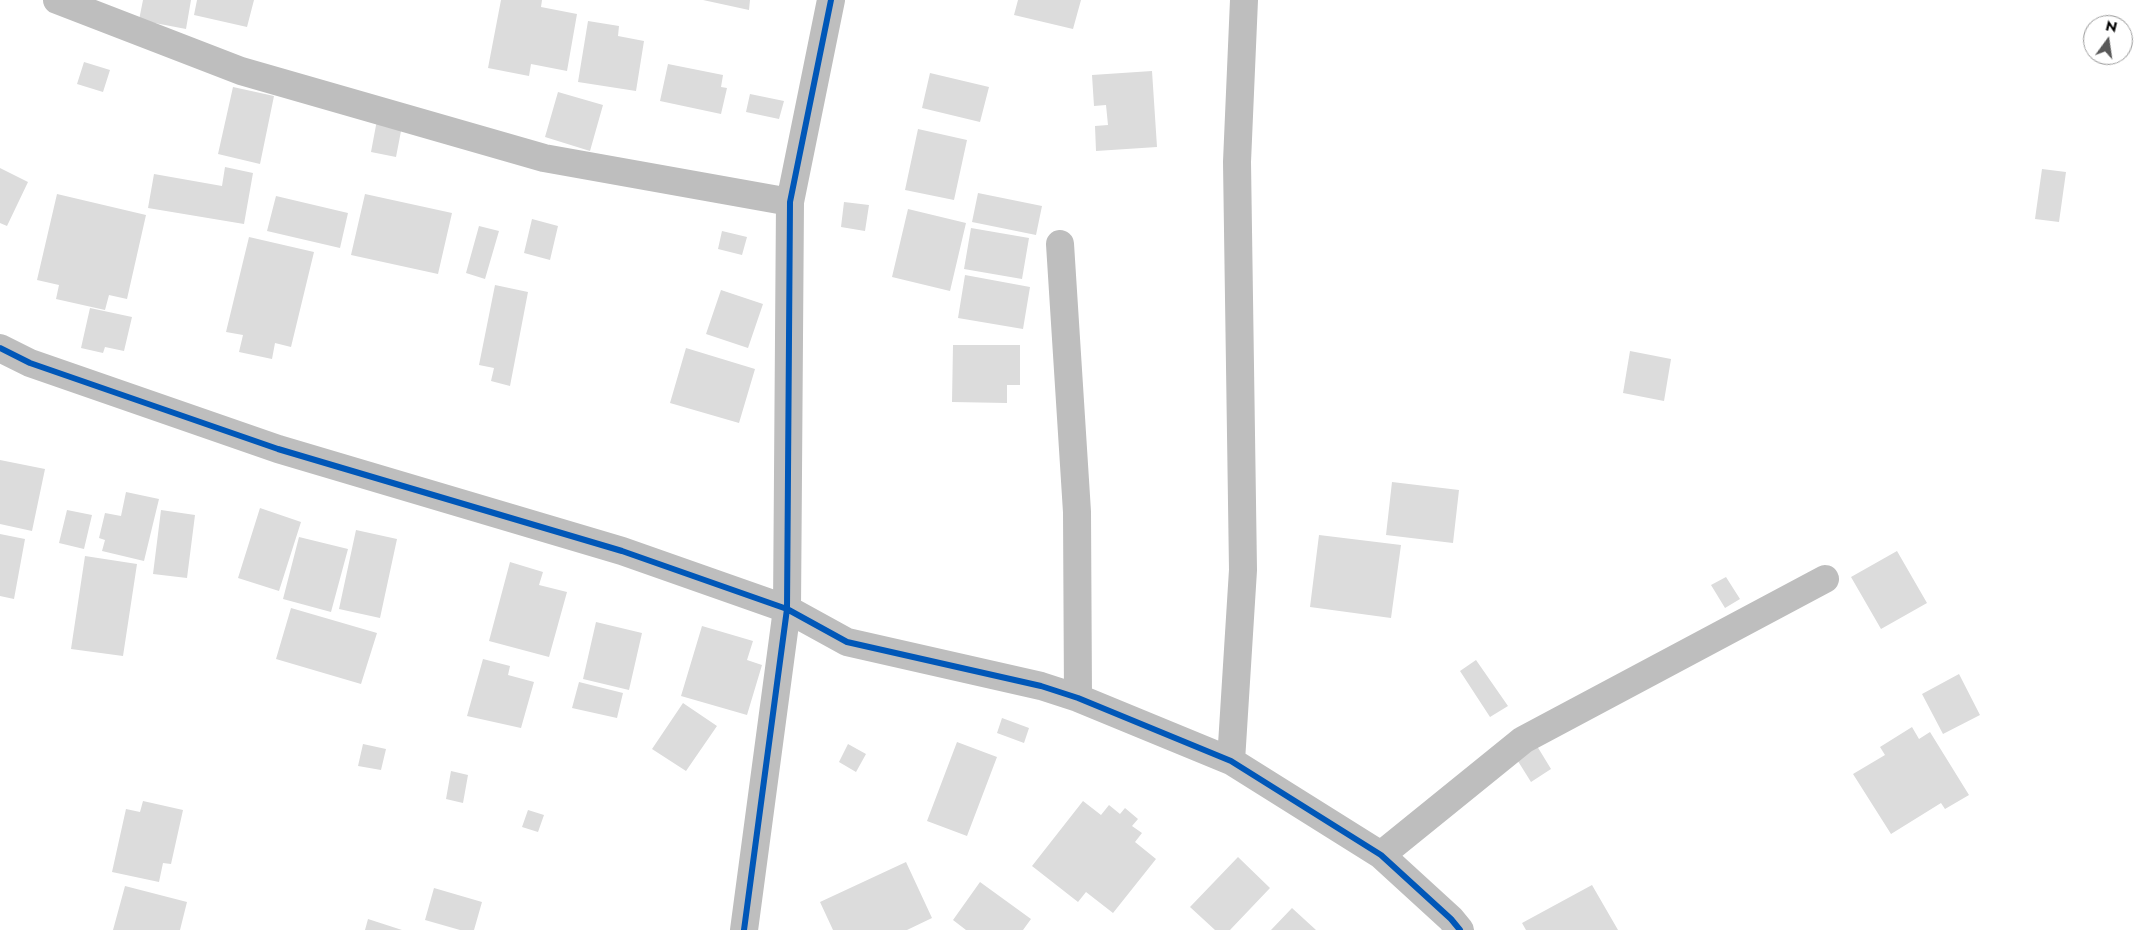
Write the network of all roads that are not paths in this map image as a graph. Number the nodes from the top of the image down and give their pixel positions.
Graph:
1 (57, 0) edge
2 (831, 0) edge
3 (1244, 0) edge
4 (790, 202) junction
5 (1060, 244) dead end
6 (0, 348) edge
7 (1825, 579) dead end
8 (787, 609) junction
9 (1078, 698) junction
10 (1231, 761) junction
11 (1381, 855) junction
12 (744, 930) edge
13 (1460, 930) edge

1 - 4 street
2 - 4 street
3 - 10 street
4 - 8 street
5 - 9 street
6 - 8 street
7 - 11 street
8 - 9 street
8 - 12 street
9 - 10 street
10 - 11 street
11 - 13 street

